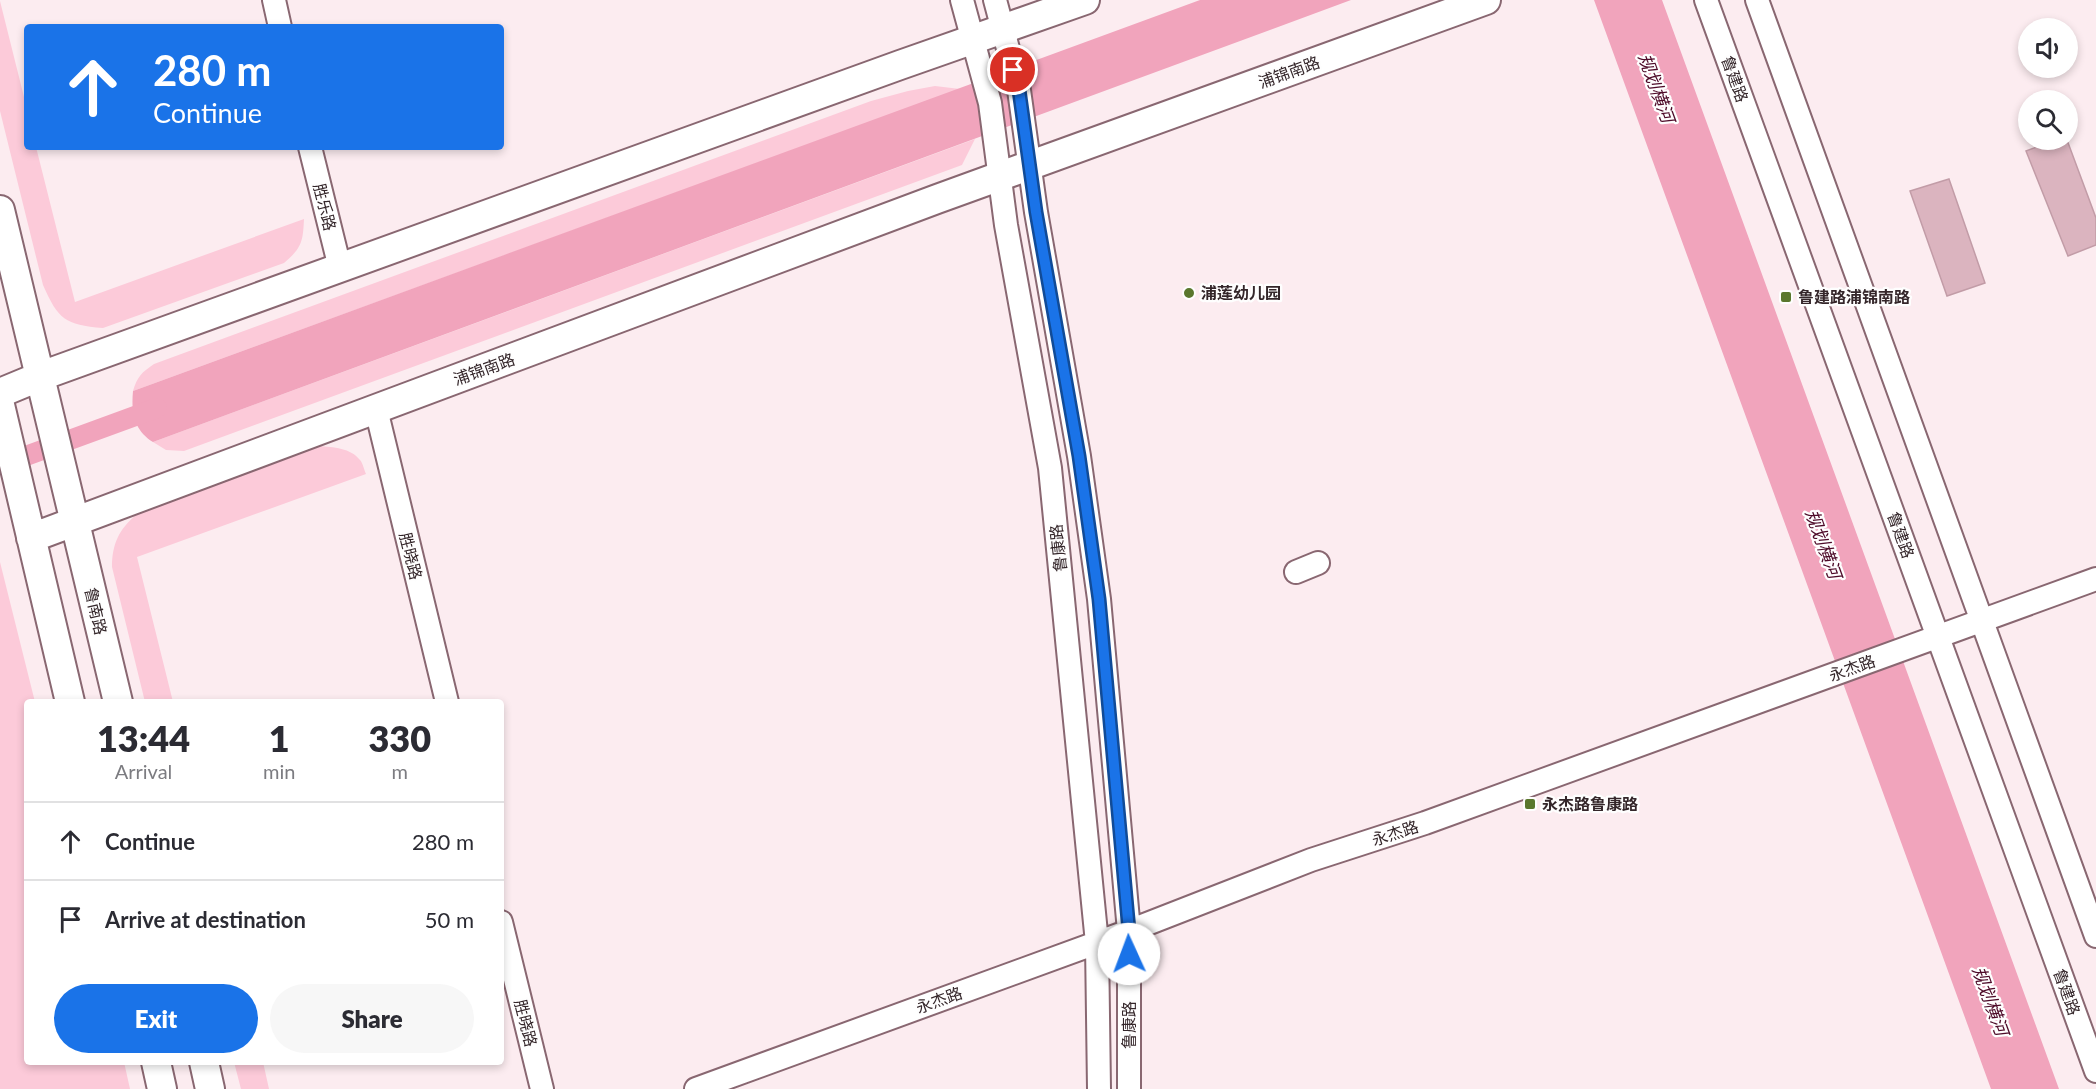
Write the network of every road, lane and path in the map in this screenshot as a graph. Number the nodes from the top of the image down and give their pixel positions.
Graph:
1 (274, 0) edge
2 (962, 0) edge
3 (995, 0) edge
4 (1085, 0) edge
5 (1486, 0) edge
6 (1706, 0) edge
7 (1757, 0) edge
8 (279, 24) edge
9 (1003, 29) junction
10 (972, 40) junction
11 (311, 150) edge
12 (1030, 166) junction
13 (999, 177) junction
14 (0, 210) edge
15 (340, 268) junction
16 (41, 376) junction
17 (0, 393) edge
18 (0, 405) edge
19 (376, 409) junction
20 (75, 520) junction
21 (31, 538) junction
22 (1318, 563) dead end
23 (1296, 572) dead end
24 (2096, 579) edge
25 (1982, 621) junction
26 (1938, 637) junction
27 (69, 699) edge
28 (117, 699) edge
29 (446, 699) edge
30 (1129, 931) junction
31 (504, 934) edge
32 (2096, 936) edge
33 (1097, 943) junction
34 (157, 1065) edge
35 (205, 1065) edge
36 (2096, 1071) edge
37 (162, 1089) edge
38 (210, 1089) edge
39 (542, 1089) edge
40 (696, 1089) edge
41 (1099, 1089) edge
42 (1129, 1089) edge

1 - 8 street
2 - 10 street, 鲁康路
3 - 9 street, 鲁康路
4 - 9 main road
5 - 12 main road, 浦锦南路
6 - 26 street, 鲁建路
7 - 25 street
9 - 10 main road
9 - 12 street, 鲁康路
10 - 13 street, 鲁康路
10 - 15 main road
11 - 15 street, 胜乐路
12 - 13 main road, 浦锦南路
12 - 30 street, 鲁康路
13 - 19 main road, 浦锦南路
13 - 33 street, 鲁康路
14 - 16 main road
15 - 16 main road
16 - 17 main road
16 - 20 main road, 鲁南路
18 - 21 main road
19 - 20 main road, 浦锦南路
19 - 29 street, 胜晓路
20 - 21 main road, 浦锦南路
20 - 28 main road, 鲁南路
21 - 27 main road
22 - 23 street
24 - 25 street, 永杰路
25 - 26 street, 永杰路
25 - 32 street
26 - 30 street, 永杰路
26 - 36 street, 鲁建路
30 - 33 street, 永杰路
30 - 42 street, 鲁康路
31 - 39 street, 胜晓路
33 - 40 street, 永杰路
33 - 41 street, 鲁康路
34 - 37 main road
35 - 38 main road

